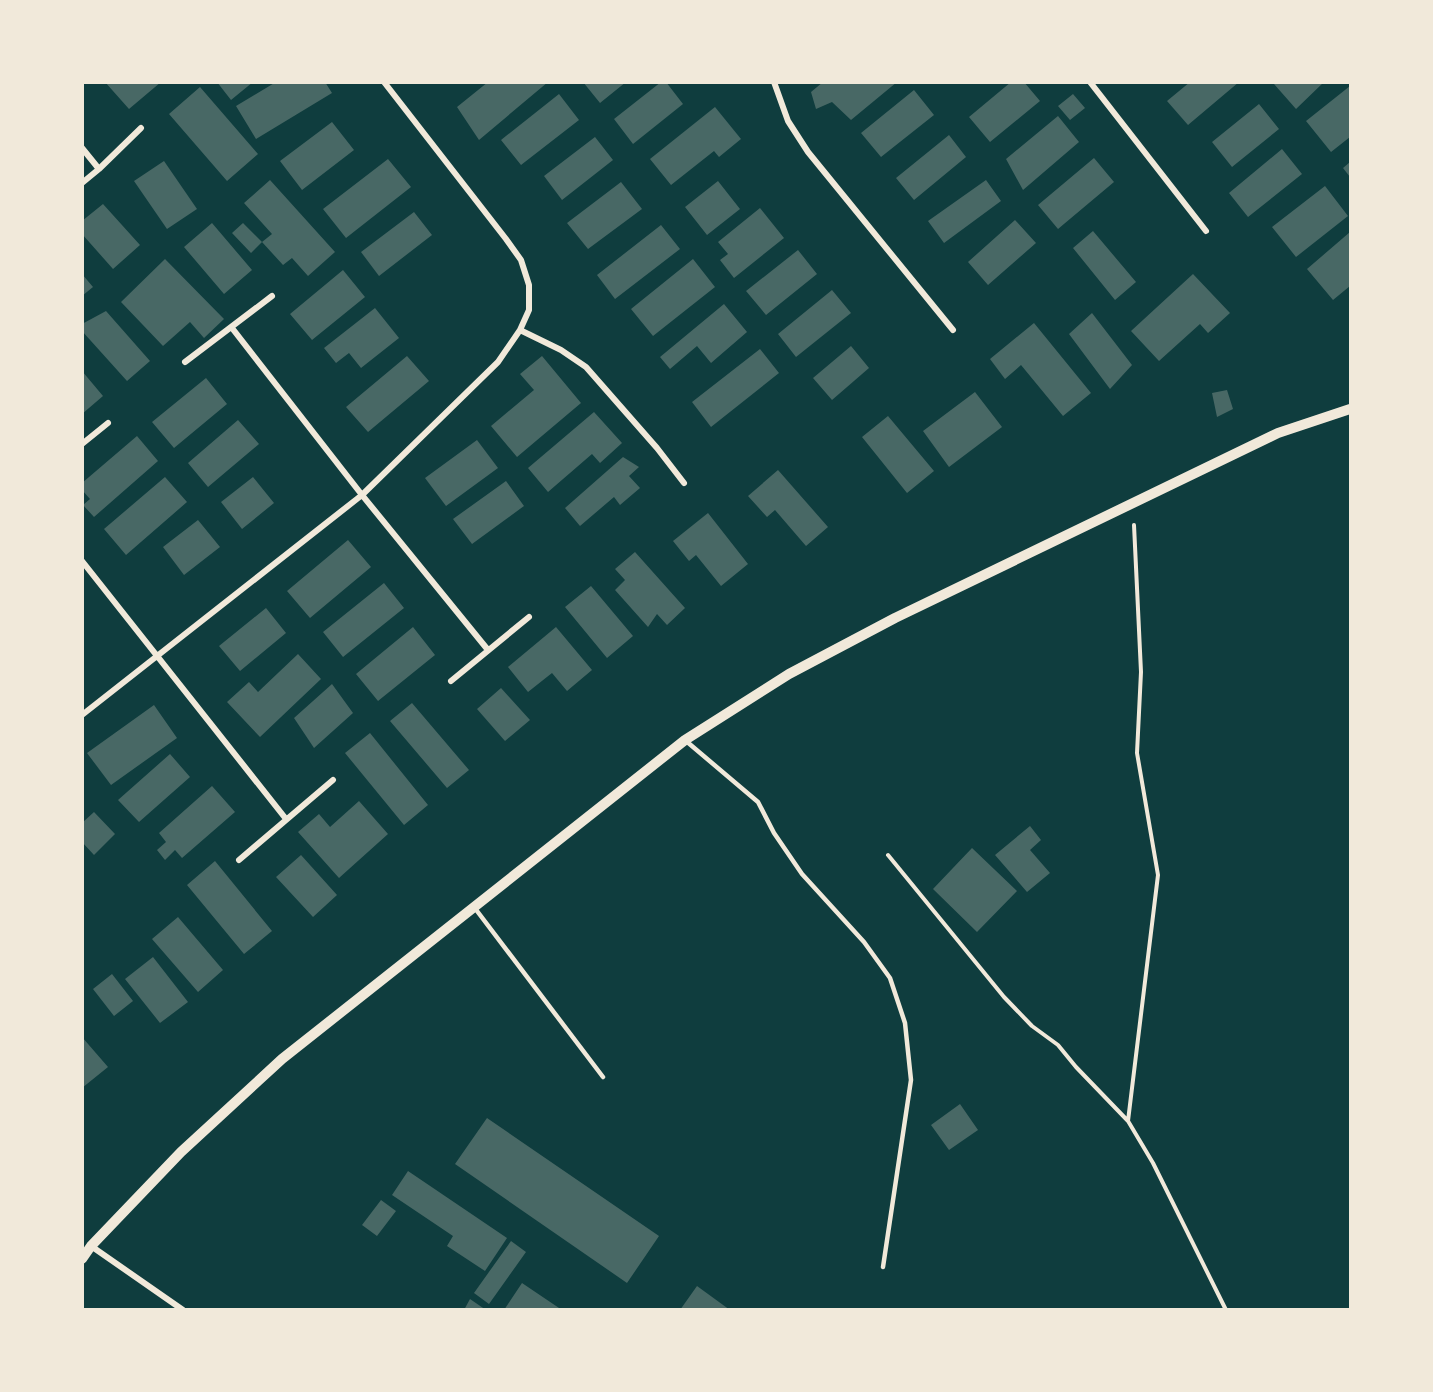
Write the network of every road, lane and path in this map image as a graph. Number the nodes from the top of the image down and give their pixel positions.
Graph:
1 (384, 82) edge
2 (774, 82) edge
3 (1090, 82) edge
4 (141, 128) dead end
5 (82, 148) edge
6 (99, 169) junction
7 (82, 183) edge
8 (1206, 231) dead end
9 (272, 296) dead end
10 (232, 328) junction
11 (520, 330) junction
12 (953, 330) dead end
13 (185, 362) dead end
14 (1350, 409) edge
15 (108, 423) dead end
16 (82, 444) edge
17 (684, 483) dead end
18 (362, 495) junction
19 (1133, 503) junction
20 (82, 561) edge
21 (529, 617) dead end
22 (488, 650) junction
23 (158, 655) junction
24 (451, 681) dead end
25 (82, 715) edge
26 (686, 740) junction
27 (333, 780) dead end
28 (286, 819) junction
29 (888, 855) dead end
30 (238, 860) dead end
31 (474, 907) junction
32 (603, 1077) dead end
33 (1128, 1122) junction
34 (91, 1246) junction
35 (82, 1259) edge
36 (883, 1267) dead end
37 (183, 1310) edge
38 (1226, 1310) edge

1 - 11 street
2 - 12 street
3 - 8 street
4 - 6 street
5 - 6 street
6 - 7 street
9 - 10 street
10 - 13 street
10 - 18 street
11 - 17 street
11 - 18 street
14 - 19 street
15 - 16 street
18 - 22 street
18 - 23 street
19 - 26 street
19 - 33 path
20 - 23 street
21 - 22 street
22 - 24 street
23 - 25 street
23 - 28 street
26 - 31 street
26 - 36 lane
27 - 28 street
28 - 30 street
29 - 33 path
31 - 32 lane
31 - 34 street
33 - 38 path
34 - 35 street
34 - 37 street

